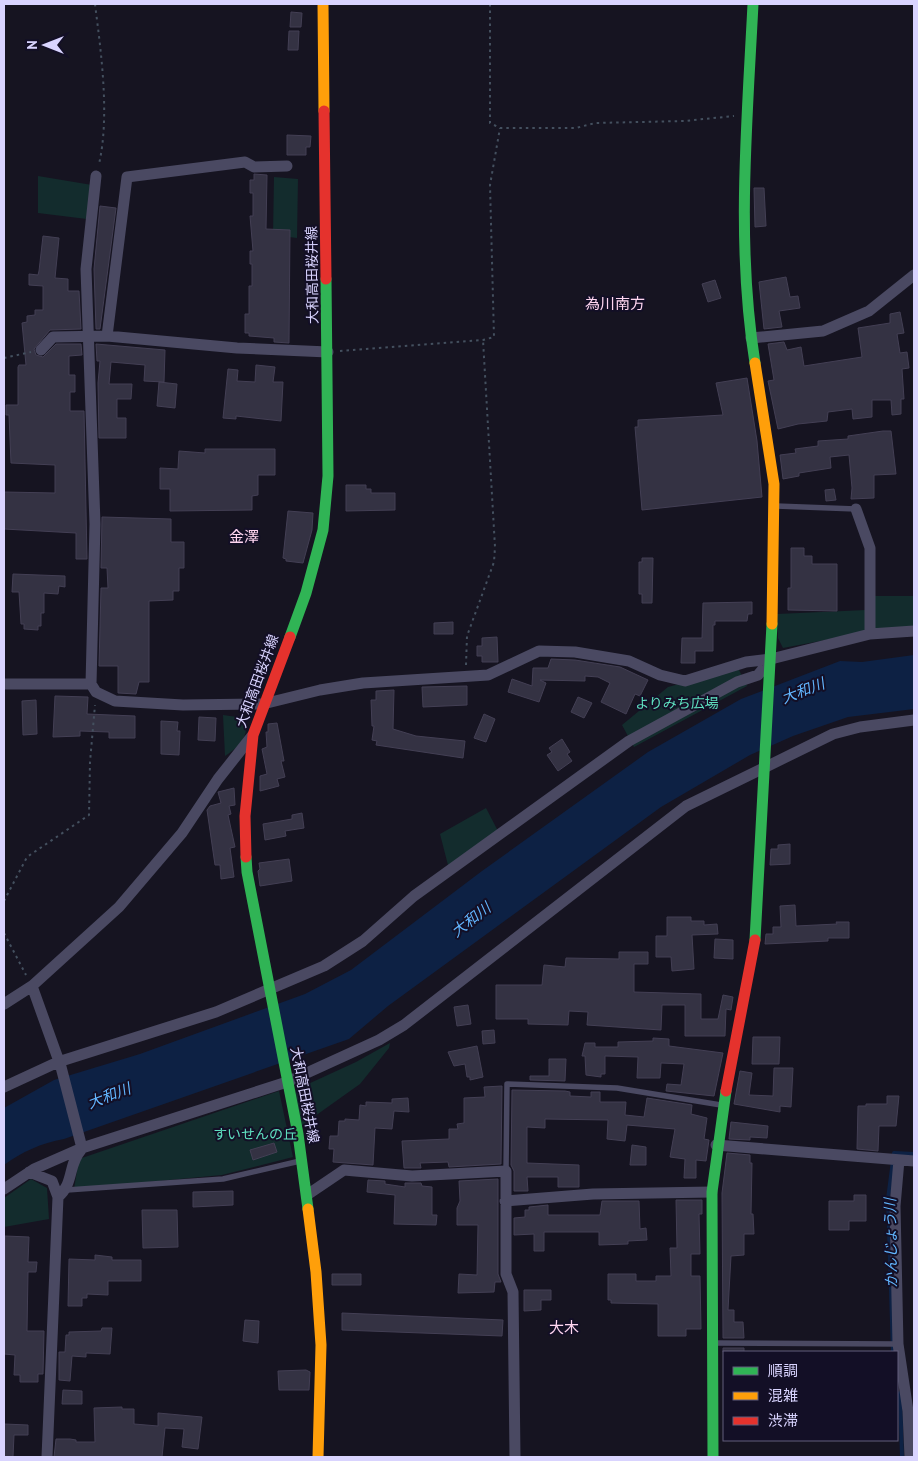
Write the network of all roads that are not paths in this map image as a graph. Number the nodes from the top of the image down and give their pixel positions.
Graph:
1 (323, 4) edge
2 (753, 4) edge
3 (287, 166) dead end
4 (96, 176) road end
5 (914, 275) edge
6 (107, 336) junction
7 (88, 337) junction
8 (751, 338) junction
9 (41, 350) road end
10 (328, 352) junction
11 (774, 506) junction
12 (856, 509) joint
13 (914, 631) edge
14 (870, 634) junction
15 (770, 665) junction
16 (4, 684) edge
17 (93, 688) junction
18 (264, 704) junction
19 (914, 720) edge
20 (252, 735) junction
21 (765, 764) junction
22 (32, 986) junction
23 (270, 993) junction
24 (4, 1004) edge
25 (60, 1065) junction
26 (286, 1079) junction
27 (4, 1087) edge
28 (723, 1105) junction
29 (716, 1145) junction
30 (82, 1146) junction
31 (898, 1160) junction
32 (302, 1161) junction
33 (914, 1161) edge
34 (506, 1171) junction
35 (29, 1172) junction
36 (4, 1189) edge
37 (712, 1192) junction
38 (63, 1193) junction
39 (307, 1195) junction
40 (505, 1201) junction
41 (712, 1343) junction
42 (898, 1344) junction
43 (47, 1457) edge
44 (318, 1457) edge
45 (515, 1457) edge
46 (713, 1457) edge
47 (910, 1457) edge

1 - 10 main road, 大和高田桜井線
2 - 8 main road
3 - 6 street
4 - 7 street
5 - 8 street
6 - 7 street
6 - 10 street
7 - 9 street
7 - 17 street
8 - 11 main road
10 - 18 main road, 大和高田桜井線
11 - 12 lane
11 - 15 main road
12 - 14 street
13 - 14 street
14 - 15 street
15 - 18 street
15 - 21 main road
15 - 23 street
16 - 17 street
17 - 18 street
18 - 20 main road, 大和高田桜井線
19 - 21 street
20 - 22 street
20 - 23 main road, 大和高田桜井線
21 - 26 street
21 - 28 main road
22 - 24 street
22 - 25 street
23 - 25 street
23 - 26 main road, 大和高田桜井線
25 - 27 street
25 - 30 street
26 - 30 street
26 - 32 main road, 大和高田桜井線
28 - 29 main road
28 - 34 lane
29 - 31 street
29 - 37 main road
30 - 35 street
30 - 38 street
31 - 33 street
31 - 42 street
32 - 38 lane
32 - 39 main road, 大和高田桜井線
34 - 39 street
34 - 40 street
35 - 36 street
35 - 38 street
37 - 40 street
37 - 41 main road
38 - 43 street
39 - 44 main road, 大和高田桜井線
40 - 45 street
41 - 42 lane
41 - 46 main road
42 - 47 street

